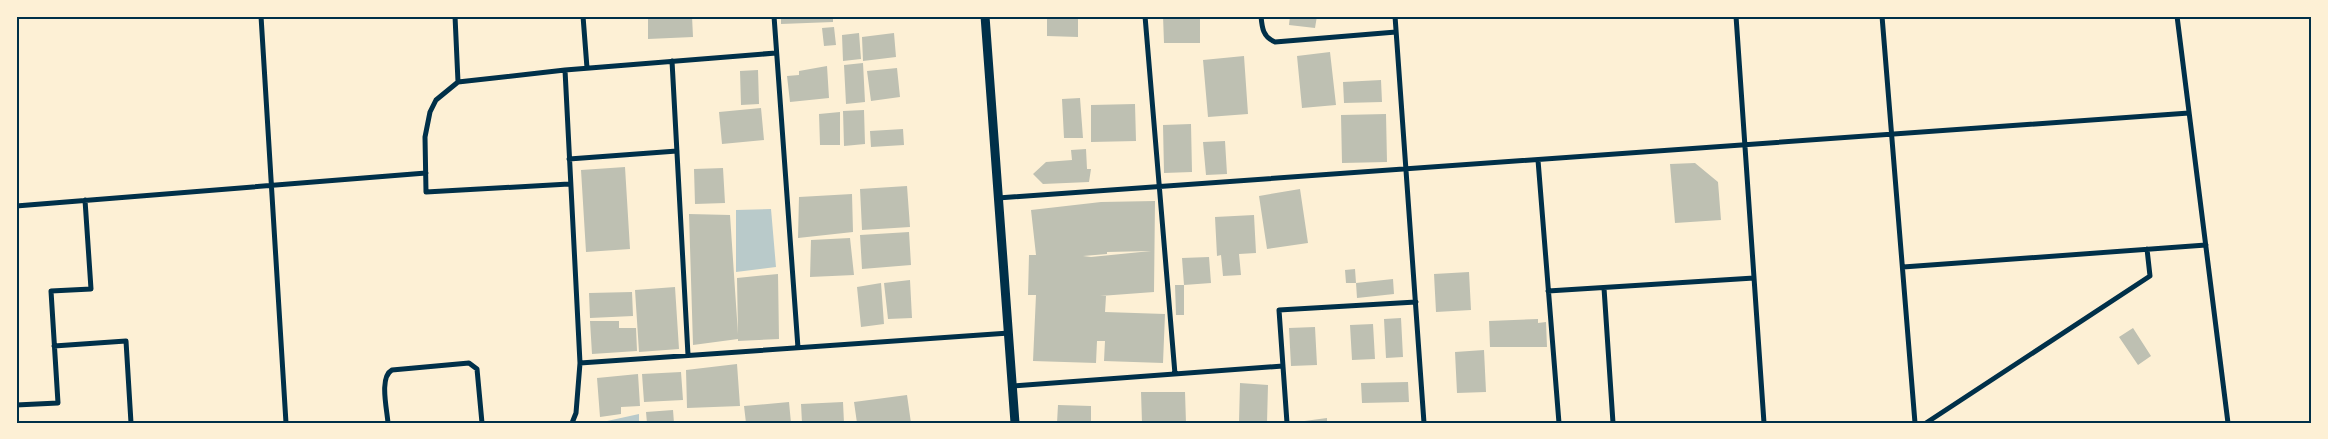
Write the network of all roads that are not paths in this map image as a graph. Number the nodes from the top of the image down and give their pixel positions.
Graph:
1 (261, 16) edge
2 (455, 16) edge
3 (583, 16) edge
4 (774, 16) edge
5 (986, 16) edge
6 (1145, 16) edge
7 (1261, 16) edge
8 (1395, 16) edge
9 (1736, 16) edge
10 (1882, 16) edge
11 (2177, 16) edge
12 (1396, 32) junction
13 (776, 53) junction
14 (672, 62) junction
15 (587, 68) junction
16 (565, 70) junction
17 (458, 82) junction
18 (2189, 114) junction
19 (1892, 134) junction
20 (1745, 145) junction
21 (677, 151) junction
22 (569, 158) junction
23 (1538, 160) junction
24 (1406, 169) junction
25 (426, 173) junction
26 (569, 184) junction
27 (271, 185) junction
28 (1160, 186) junction
29 (998, 198) junction
30 (85, 200) junction
31 (16, 206) edge
32 (2206, 245) junction
33 (2147, 249) junction
34 (1902, 267) junction
35 (1754, 278) junction
36 (1604, 288) junction
37 (1548, 291) junction
38 (1416, 302) junction
39 (1009, 333) junction
40 (54, 346) junction
41 (798, 348) junction
42 (688, 355) junction
43 (580, 362) junction
44 (1283, 366) junction
45 (1175, 374) junction
46 (1012, 386) junction
47 (16, 406) edge
48 (131, 423) edge
49 (286, 423) edge
50 (388, 423) edge
51 (482, 423) edge
52 (572, 423) edge
53 (1015, 423) edge
54 (1287, 423) edge
55 (1424, 423) edge
56 (1559, 423) edge
57 (1612, 423) edge
58 (1764, 423) edge
59 (1915, 423) edge
60 (1926, 423) edge
61 (2228, 423) edge

1 - 27 street
2 - 17 street
3 - 15 street
4 - 13 street
5 - 29 street
6 - 28 street
7 - 12 street
8 - 12 street
9 - 20 street
10 - 19 street
11 - 18 street
12 - 24 street
13 - 14 street
13 - 41 street
14 - 15 street
14 - 21 street
15 - 16 street
16 - 17 street
16 - 22 street
17 - 25 street
18 - 19 street
18 - 32 street
19 - 20 street
19 - 34 street
20 - 23 street
20 - 35 street
21 - 22 street
21 - 42 street
22 - 26 street
23 - 24 street
23 - 37 street
24 - 28 street
24 - 38 street
25 - 26 street
25 - 27 street
26 - 43 street
27 - 30 street
27 - 49 street
28 - 29 street
28 - 45 street
29 - 39 street
30 - 31 street
30 - 40 street
32 - 33 street
32 - 61 street
33 - 34 street
33 - 60 street
34 - 59 street
35 - 36 street
35 - 58 street
36 - 37 street
36 - 57 street
37 - 56 street
38 - 44 street
38 - 55 street
39 - 41 street
39 - 46 street
40 - 47 street
40 - 48 street
41 - 42 street
42 - 43 street
43 - 52 street
44 - 45 street
44 - 54 street
45 - 46 street
46 - 53 street
50 - 51 street

